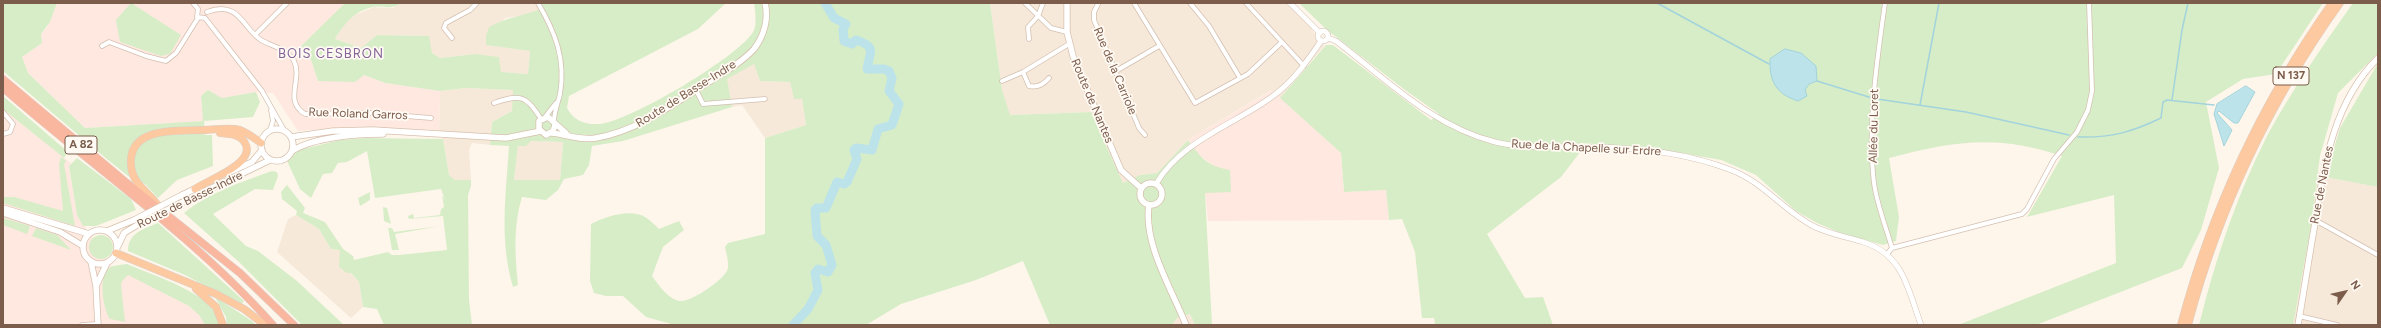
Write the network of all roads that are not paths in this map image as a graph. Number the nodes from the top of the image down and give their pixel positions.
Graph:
1 (193, 3) edge
2 (287, 3) edge
3 (477, 3) edge
4 (538, 3) edge
5 (766, 3) edge
6 (1025, 3) edge
7 (1043, 3) edge
8 (1067, 3) edge
9 (1134, 3) edge
10 (1190, 3) edge
11 (1246, 3) edge
12 (1290, 3) edge
13 (1885, 3) edge
14 (2089, 3) edge
15 (2332, 3) edge
16 (2340, 3) edge
17 (1098, 4) dead end
18 (198, 9) junction
19 (207, 12) junction
20 (1038, 16) junction
21 (198, 18) junction
22 (205, 18) junction
23 (1067, 32) junction
24 (1320, 33) junction
25 (255, 35) junction
26 (452, 38) dead end
27 (1328, 38) junction
28 (1029, 39) dead end
29 (1321, 41) junction
30 (1282, 42) junction
31 (1069, 44) junction
32 (102, 46) dead end
33 (1159, 46) junction
34 (2378, 58) edge
35 (1304, 66) junction
36 (1023, 72) junction
37 (1116, 72) junction
38 (1049, 78) dead end
39 (1240, 78) junction
40 (3, 79) edge
41 (1002, 80) dead end
42 (3, 88) edge
43 (696, 90) junction
44 (765, 99) dead end
45 (558, 100) junction
46 (269, 103) junction
47 (494, 103) dead end
48 (3, 112) edge
49 (431, 118) dead end
50 (542, 120) junction
51 (555, 123) junction
52 (207, 130) junction
53 (270, 130) junction
54 (284, 130) junction
55 (541, 131) junction
56 (528, 132) junction
57 (413, 133) junction
58 (551, 133) junction
59 (3, 134) edge
60 (568, 135) junction
61 (1145, 135) dead end
62 (291, 137) junction
63 (261, 146) junction
64 (292, 151) junction
65 (270, 160) junction
66 (1156, 184) junction
67 (1141, 188) junction
68 (195, 189) junction
69 (1148, 205) junction
70 (3, 208) edge
71 (161, 210) junction
72 (3, 213) edge
73 (2315, 220) junction
74 (107, 231) junction
75 (89, 234) junction
76 (83, 246) junction
77 (1892, 248) junction
78 (117, 250) junction
79 (1888, 253) junction
80 (2378, 255) edge
81 (91, 262) junction
82 (107, 263) junction
83 (186, 282) junction
84 (96, 286) junction
85 (2299, 316) junction
86 (82, 325) edge
87 (98, 325) edge
88 (223, 325) edge
89 (266, 325) edge
90 (273, 325) edge
91 (294, 325) edge
92 (1186, 325) edge
93 (1921, 325) edge
94 (2181, 325) edge
95 (2188, 325) edge
96 (2298, 325) edge
97 (2337, 325) edge

1 - 18 street
2 - 25 street
3 - 26 street
4 - 45 street
5 - 43 main road, Route de Basse-Indre
6 - 20 street
7 - 20 street
8 - 23 main road, Route de Nantes
9 - 33 street
10 - 39 street
11 - 30 street
12 - 24 street
13 - 77 street, Allée du Loret
14 - 77 street
15 - 94 highway, N 137
16 - 95 highway, N 137
17 - 37 street, Rue de la Carriole
18 - 19 street
18 - 21 street
19 - 22 street
19 - 25 street
20 - 23 street
20 - 28 street
21 - 22 street
21 - 32 street
22 - 46 street
23 - 31 main road, Route de Nantes
24 - 27 street, Rue de la Chapelle sur Erdre
24 - 29 street
25 - 49 street, Rue Roland Garros
27 - 29 street
27 - 79 street, Rue de la Chapelle sur Erdre
29 - 35 street
30 - 35 street
30 - 39 street
31 - 36 street
31 - 67 main road, Route de Nantes
33 - 37 street
33 - 39 street
34 - 73 main road, Rue de Nantes
35 - 66 street
36 - 38 street
36 - 41 street
37 - 61 street, Rue de la Carriole
40 - 71 highway, A 82
42 - 90 highway, A 82
43 - 44 street
43 - 60 main road, Route de Basse-Indre
45 - 50 street
45 - 51 street
46 - 53 street
46 - 54 street
47 - 50 street
48 - 59 street
50 - 51 main road, Route de Basse-Indre
50 - 55 main road
50 - 56 main road
51 - 58 main road
51 - 60 main road, Route de Basse-Indre
52 - 63 highway
52 - 68 highway
52 - 71 highway
53 - 54 main road
53 - 63 main road
54 - 62 main road
55 - 56 main road
55 - 58 main road, Route de Basse-Indre
56 - 57 main road
57 - 62 main road
57 - 64 main road
58 - 60 main road, Route de Basse-Indre
62 - 64 main road
63 - 65 main road
63 - 68 main road, Route de Basse-Indre
64 - 65 main road
65 - 78 main road, Route de Basse-Indre, bridge
66 - 67 main road
66 - 69 main road
67 - 69 main road
68 - 74 main road, Route de Basse-Indre, bridge
69 - 92 main road
70 - 75 main road
71 - 91 highway, A 82
72 - 76 main road
73 - 80 street
73 - 85 main road, Rue de Nantes
74 - 75 main road
74 - 78 main road
75 - 76 main road
76 - 81 main road
77 - 79 street
78 - 82 main road
78 - 83 highway
79 - 93 street, Rue de la Chapelle sur Erdre
81 - 82 main road
81 - 84 main road
82 - 84 main road
83 - 88 highway
83 - 89 highway
84 - 87 main road
85 - 96 main road, Rue de Nantes
85 - 97 street
86 - 87 street

